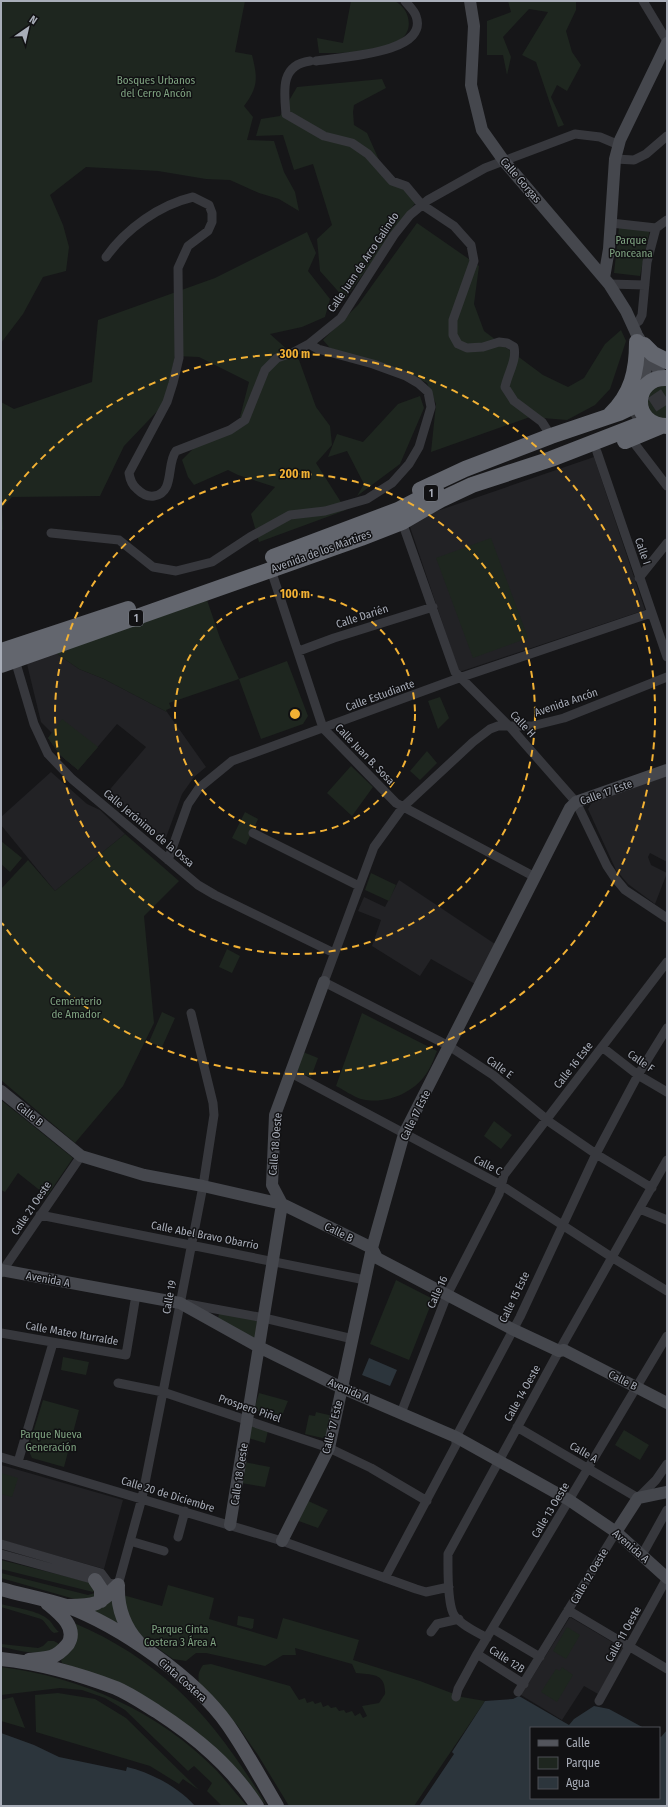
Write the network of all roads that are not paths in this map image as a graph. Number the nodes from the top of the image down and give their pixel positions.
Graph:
1 (405, 1) edge
2 (470, 1) edge
3 (643, 1) edge
4 (667, 42) edge
5 (667, 136) edge
6 (619, 145) junction
7 (615, 159) junction
8 (504, 161) junction
9 (421, 204) junction
10 (667, 220) edge
11 (611, 223) junction
12 (656, 228) junction
13 (106, 257) dead end
14 (607, 281) junction
15 (645, 285) junction
16 (638, 337) junction
17 (309, 344) junction
18 (667, 361) edge
19 (665, 378) edge
20 (646, 385) junction
21 (640, 403) junction
22 (607, 417) junction
23 (664, 426) edge
24 (633, 428) junction
25 (551, 436) junction
26 (597, 452) junction
27 (667, 486) edge
28 (402, 522) junction
29 (364, 523) junction
30 (51, 532) dead end
31 (667, 543) edge
32 (271, 570) junction
33 (639, 578) junction
34 (432, 607) junction
35 (651, 612) junction
36 (299, 651) junction
37 (1, 652) edge
38 (667, 657) edge
39 (8, 662) edge
40 (667, 677) edge
41 (459, 678) junction
42 (323, 728) junction
43 (511, 728) junction
44 (667, 770) edge
45 (576, 802) junction
46 (403, 807) junction
47 (252, 833) dead end
48 (168, 860) junction
49 (535, 877) junction
50 (359, 886) junction
51 (667, 918) edge
52 (334, 953) junction
53 (667, 963) edge
54 (324, 982) junction
55 (191, 1013) dead end
56 (667, 1028) edge
57 (449, 1046) junction
58 (602, 1047) junction
59 (291, 1073) junction
60 (638, 1075) junction
61 (1, 1091) edge
62 (667, 1092) edge
63 (546, 1118) junction
64 (404, 1134) junction
65 (596, 1154) junction
66 (81, 1156) junction
67 (667, 1160) edge
68 (501, 1185) junction
69 (203, 1186) junction
70 (652, 1188) junction
71 (282, 1204) junction
72 (640, 1209) junction
73 (40, 1215) junction
74 (667, 1220) edge
75 (562, 1225) junction
76 (191, 1246) junction
77 (372, 1248) junction
78 (613, 1258) junction
79 (273, 1260) junction
80 (2, 1271) edge
81 (365, 1280) junction
82 (667, 1291) edge
83 (136, 1295) junction
84 (447, 1295) junction
85 (180, 1303) junction
86 (264, 1318) junction
87 (512, 1329) junction
88 (1, 1333) edge
89 (667, 1336) edge
90 (353, 1339) junction
91 (53, 1343) junction
92 (259, 1348) junction
93 (559, 1351) junction
94 (118, 1383) dead end
95 (638, 1387) junction
96 (342, 1388) junction
97 (163, 1392) junction
98 (667, 1403) edge
99 (401, 1413) junction
100 (247, 1420) junction
101 (517, 1427) junction
102 (456, 1437) junction
103 (329, 1448) junction
104 (1, 1457) edge
105 (18, 1462) junction
106 (498, 1462) junction
107 (667, 1464) edge
108 (589, 1468) junction
109 (667, 1492) edge
110 (142, 1498) junction
111 (638, 1498) junction
112 (569, 1500) junction
113 (427, 1501) junction
114 (667, 1510) edge
115 (185, 1511) junction
116 (230, 1525) junction
117 (616, 1532) junction
118 (178, 1537) dead end
119 (130, 1541) junction
120 (282, 1541) junction
121 (1, 1544) edge
122 (164, 1551) dead end
123 (1, 1554) edge
124 (642, 1555) junction
125 (385, 1578) junction
126 (667, 1578) edge
127 (107, 1582) junction
128 (449, 1587) junction
129 (1, 1589) edge
130 (101, 1601) junction
131 (47, 1602) junction
132 (66, 1606) junction
133 (568, 1610) junction
134 (458, 1619) junction
135 (493, 1629) junction
136 (432, 1632) dead end
137 (487, 1638) junction
138 (140, 1646) junction
139 (630, 1647) junction
140 (478, 1654) junction
141 (540, 1657) junction
142 (1, 1659) edge
143 (22, 1661) junction
144 (667, 1669) edge
145 (524, 1684) junction
146 (518, 1692) dead end
147 (456, 1696) dead end
148 (599, 1701) dead end
149 (257, 1806) edge
150 (277, 1806) edge

1 - 9 street
2 - 8 street, Calle Gorgas
3 - 4 street
4 - 6 street
5 - 7 street
6 - 7 street
6 - 8 street, Calle Juan de Arco Galindo
7 - 11 street
8 - 9 street, Calle Juan de Arco Galindo
8 - 14 street, Calle Gorgas
9 - 17 street, Calle Juan de Arco Galindo
9 - 25 street
10 - 12 street
11 - 12 street
11 - 14 street
12 - 15 street
13 - 17 street, Calle Juan de Arco Galindo
14 - 15 street
14 - 16 street, Calle Gorgas
15 - 16 street
16 - 18 highway
16 - 19 street, Calle Gorgas
16 - 20 street, Calle Gorgas
16 - 22 highway
17 - 30 street
19 - 20 highway
20 - 21 highway
21 - 22 highway
21 - 23 highway
22 - 25 highway
23 - 24 highway
24 - 26 highway
24 - 27 street
24 - 28 highway, Avenida de los Mártires / 1
24 - 29 highway, Avenida de los Mártires / 1
25 - 29 highway
26 - 28 highway
26 - 33 street, Calle I
28 - 32 highway, Avenida de los Mártires / 1
28 - 34 street, Calle H
29 - 37 highway, Avenida de los Mártires / 1
31 - 33 street
32 - 36 street, Calle Juan B. Sosa
32 - 39 highway, Avenida de los Mártires / 1
33 - 35 street, Calle I
34 - 36 street, Calle Darién
34 - 41 street, Calle H
35 - 38 street, Calle I
35 - 41 street, Calle Estudiante
36 - 42 street, Calle Juan B. Sosa
39 - 48 street, Calle Jerónimo de la Ossa
40 - 43 street, Avenida Ancón
41 - 42 street, Calle Estudiante
41 - 43 street, Calle H
42 - 46 street, Calle Juan B. Sosa
42 - 48 street, Calle Estudiante
43 - 45 street, Calle H
43 - 46 street, Avenida Ancón
44 - 45 street, Calle 17 Este
45 - 49 street, Calle 17 Este
45 - 51 street, Calle H
46 - 49 street, Calle Juan B. Sosa
46 - 50 street, Calle 18 Oeste
47 - 50 street
48 - 52 street, Calle Jerónimo de la Ossa
49 - 57 street, Calle 17 Este
50 - 52 street, Calle 18 Oeste
52 - 54 street, Calle 18 Oeste
53 - 58 street, Calle 16 Este
54 - 57 street, Calle E
54 - 59 street, Calle 18 Oeste
55 - 69 street, Calle 19
56 - 60 street, Calle 15 Este
57 - 63 street, Calle E
57 - 64 street, Calle 17 Este
58 - 60 street, Calle F
58 - 63 street, Calle 16 Este
59 - 64 street, Calle C
59 - 71 street, Calle 18 Oeste
60 - 62 street, Calle F
60 - 65 street, Calle 15 Este
61 - 66 street, Calle B
63 - 65 street, Calle E
63 - 68 street, Calle 16 Este
64 - 68 street, Calle C
64 - 77 street, Calle 17 Este
65 - 70 street, Calle E
65 - 75 street, Calle 15 Este
66 - 69 street, Calle B
66 - 73 street, Calle 21 Oeste
67 - 70 street, Calle 14 Oeste
68 - 75 street, Calle C
68 - 84 street, Calle 16
69 - 71 street, Calle B
69 - 76 street, Calle 19
70 - 72 street, Calle 14 Oeste
71 - 77 street, Calle B
71 - 79 street, Calle 18 Oeste
72 - 74 street
72 - 78 street, Calle 14 Oeste
73 - 76 street, Calle Abel Bravo Obarrio
73 - 80 street, Calle 21 Oeste
75 - 78 street, Calle C
75 - 87 street, Calle 15 Este
76 - 79 street, Calle Abel Bravo Obarrio
76 - 85 street, Calle 19
77 - 81 street, Calle 17 Este
77 - 84 street, Calle B
78 - 82 street, Calle C
78 - 93 street, Calle 14 Oeste
79 - 81 street, Calle Abel Bravo Obarrio
79 - 86 street, Calle 18 Oeste
80 - 83 street, Avenida A
81 - 90 street, Calle 17 Este
83 - 85 street, Avenida A
83 - 91 street, Calle Mateo Iturralde
84 - 87 street, Calle B
84 - 99 street, Calle 16
85 - 86 street
85 - 92 street, Avenida A
85 - 97 street, Calle 19
86 - 90 street
86 - 92 street, Calle 18 Oeste
87 - 93 street, Calle B
87 - 102 street, Calle 15 Este
88 - 91 street, Calle Mateo Iturralde
89 - 95 street, Calle 13 Oeste
90 - 96 street, Calle 17 Este
91 - 105 street
92 - 96 street, Avenida A
92 - 100 street, Calle 18 Oeste
93 - 95 street, Calle B
93 - 101 street, Calle 14 Oeste
94 - 97 street, Prospero Piñel
95 - 98 street, Calle B
95 - 108 street, Calle 13 Oeste
96 - 99 street, Avenida A
96 - 103 street, Calle 17 Este
97 - 100 street, Prospero Piñel
97 - 110 street, Calle 19
99 - 102 street, Avenida A
100 - 103 street, Prospero Piñel
100 - 116 street, Calle 18 Oeste
101 - 106 street, Calle 14 Oeste
101 - 108 street, Calle A
102 - 106 street, Avenida A
102 - 113 street, Calle 15 Este
103 - 113 street, Prospero Piñel
103 - 120 street, Calle 17 Este
104 - 105 street, Calle 20 de Diciembre
105 - 110 street, Calle 20 de Diciembre
106 - 112 street, Avenida A
106 - 128 street, Calle 14 Oeste
107 - 111 street, Calle 12 Oeste
108 - 111 street, Calle A
108 - 112 street, Calle 13 Oeste
109 - 111 street
110 - 115 street, Calle 20 de Diciembre
110 - 119 street, Calle 19
111 - 117 street, Calle 12 Oeste
112 - 117 street, Avenida A
112 - 135 street, Calle 13 Oeste
113 - 125 street, Calle 15 Este
114 - 124 street
115 - 116 street, Calle 20 de Diciembre
115 - 118 street
116 - 120 street, Calle 20 de Diciembre
117 - 124 street, Avenida A
117 - 133 street, Calle 12 Oeste
119 - 122 street
119 - 127 street, Calle 19
120 - 125 street, Calle 20 de Diciembre
121 - 127 street
123 - 127 street
124 - 126 street, Avenida A
125 - 128 street, Calle 20 de Diciembre
126 - 139 street, Calle 11 Oeste
127 - 130 main road
127 - 130 main road
127 - 138 main road
128 - 134 street, Calle 14 Oeste
129 - 131 main road, Cinta Costera
130 - 132 main road
131 - 132 main road, Cinta Costera
131 - 143 main road
132 - 138 main road, Cinta Costera
133 - 139 street
133 - 141 street, Calle 12 Oeste
134 - 136 street
134 - 137 street
135 - 137 street, Calle 13 Oeste
135 - 141 street
137 - 140 street, Calle 13 Oeste
138 - 150 main road, Cinta Costera
139 - 144 street
139 - 148 street, Calle 11 Oeste
140 - 145 street, Calle 12B
140 - 147 street, Calle 13 Oeste
141 - 145 street, Calle 12 Oeste
142 - 143 main road
143 - 149 main road
145 - 146 street, Calle 12 Oeste

